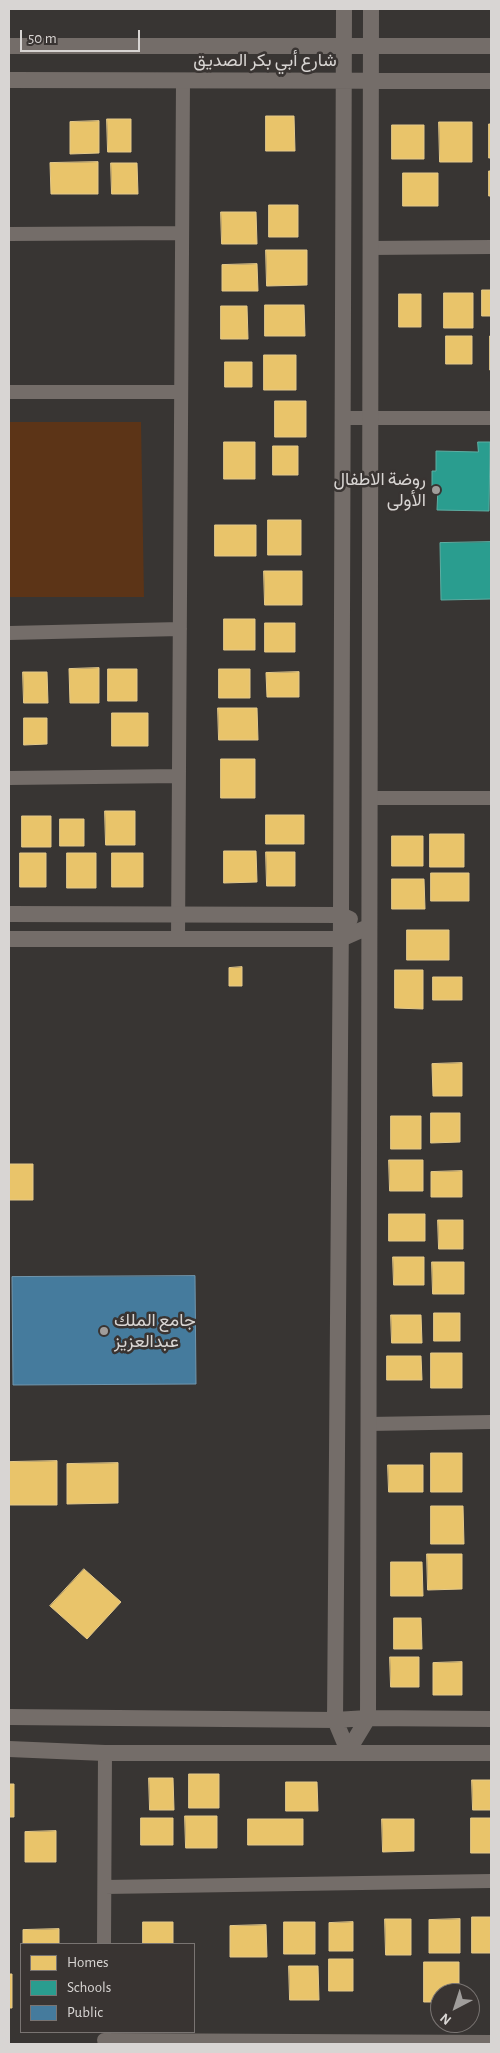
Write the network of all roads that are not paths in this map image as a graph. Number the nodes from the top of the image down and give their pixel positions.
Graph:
1 (344, 9) edge
2 (371, 9) edge
3 (9, 46) edge
4 (344, 46) junction
5 (371, 46) junction
6 (491, 46) edge
7 (9, 80) edge
8 (183, 81) junction
9 (343, 81) junction
10 (370, 81) junction
11 (491, 81) edge
12 (182, 233) junction
13 (9, 234) edge
14 (491, 247) edge
15 (370, 248) junction
16 (9, 392) edge
17 (181, 392) junction
18 (342, 418) junction
19 (370, 418) junction
20 (491, 418) edge
21 (180, 628) junction
22 (9, 633) edge
23 (179, 776) junction
24 (9, 778) edge
25 (369, 798) junction
26 (491, 798) edge
27 (9, 914) edge
28 (178, 914) junction
29 (341, 915) junction
30 (368, 927) junction
31 (9, 939) edge
32 (178, 939) junction
33 (341, 939) junction
34 (491, 1422) edge
35 (368, 1424) junction
36 (9, 1717) edge
37 (368, 1718) junction
38 (491, 1718) edge
39 (335, 1720) junction
40 (9, 1749) edge
41 (348, 1751) junction
42 (105, 1753) junction
43 (491, 1753) edge
44 (491, 1881) edge
45 (104, 1887) junction
46 (104, 1943) edge
47 (104, 2039) edge
48 (491, 2042) edge

1 - 4 street
2 - 5 street
3 - 4 street, شارع أبي بكر الصديق
4 - 5 street, شارع أبي بكر الصديق
4 - 9 street
5 - 6 street, شارع أبي بكر الصديق
5 - 10 street
7 - 8 street, شارع أبي بكر الصديق
8 - 9 street, شارع أبي بكر الصديق
8 - 12 street
9 - 10 street, شارع أبي بكر الصديق
9 - 18 street
10 - 11 street, شارع أبي بكر الصديق
10 - 15 street
12 - 13 street
12 - 17 street
14 - 15 street
15 - 19 street
16 - 17 street
17 - 21 street
18 - 19 street
18 - 29 street
19 - 20 street
19 - 25 street
21 - 22 street
21 - 23 street
23 - 24 street
23 - 28 street
25 - 26 street
25 - 30 street
27 - 28 street
28 - 29 street
28 - 32 street
29 - 30 street
29 - 33 street
30 - 33 street
30 - 35 street
31 - 32 street
32 - 33 street
33 - 39 street
34 - 35 street
35 - 37 street
36 - 39 street
37 - 38 street
37 - 39 street
37 - 41 street
39 - 41 street
40 - 42 street
41 - 42 street
41 - 43 street
42 - 45 street
44 - 45 street
45 - 46 street
47 - 48 street

